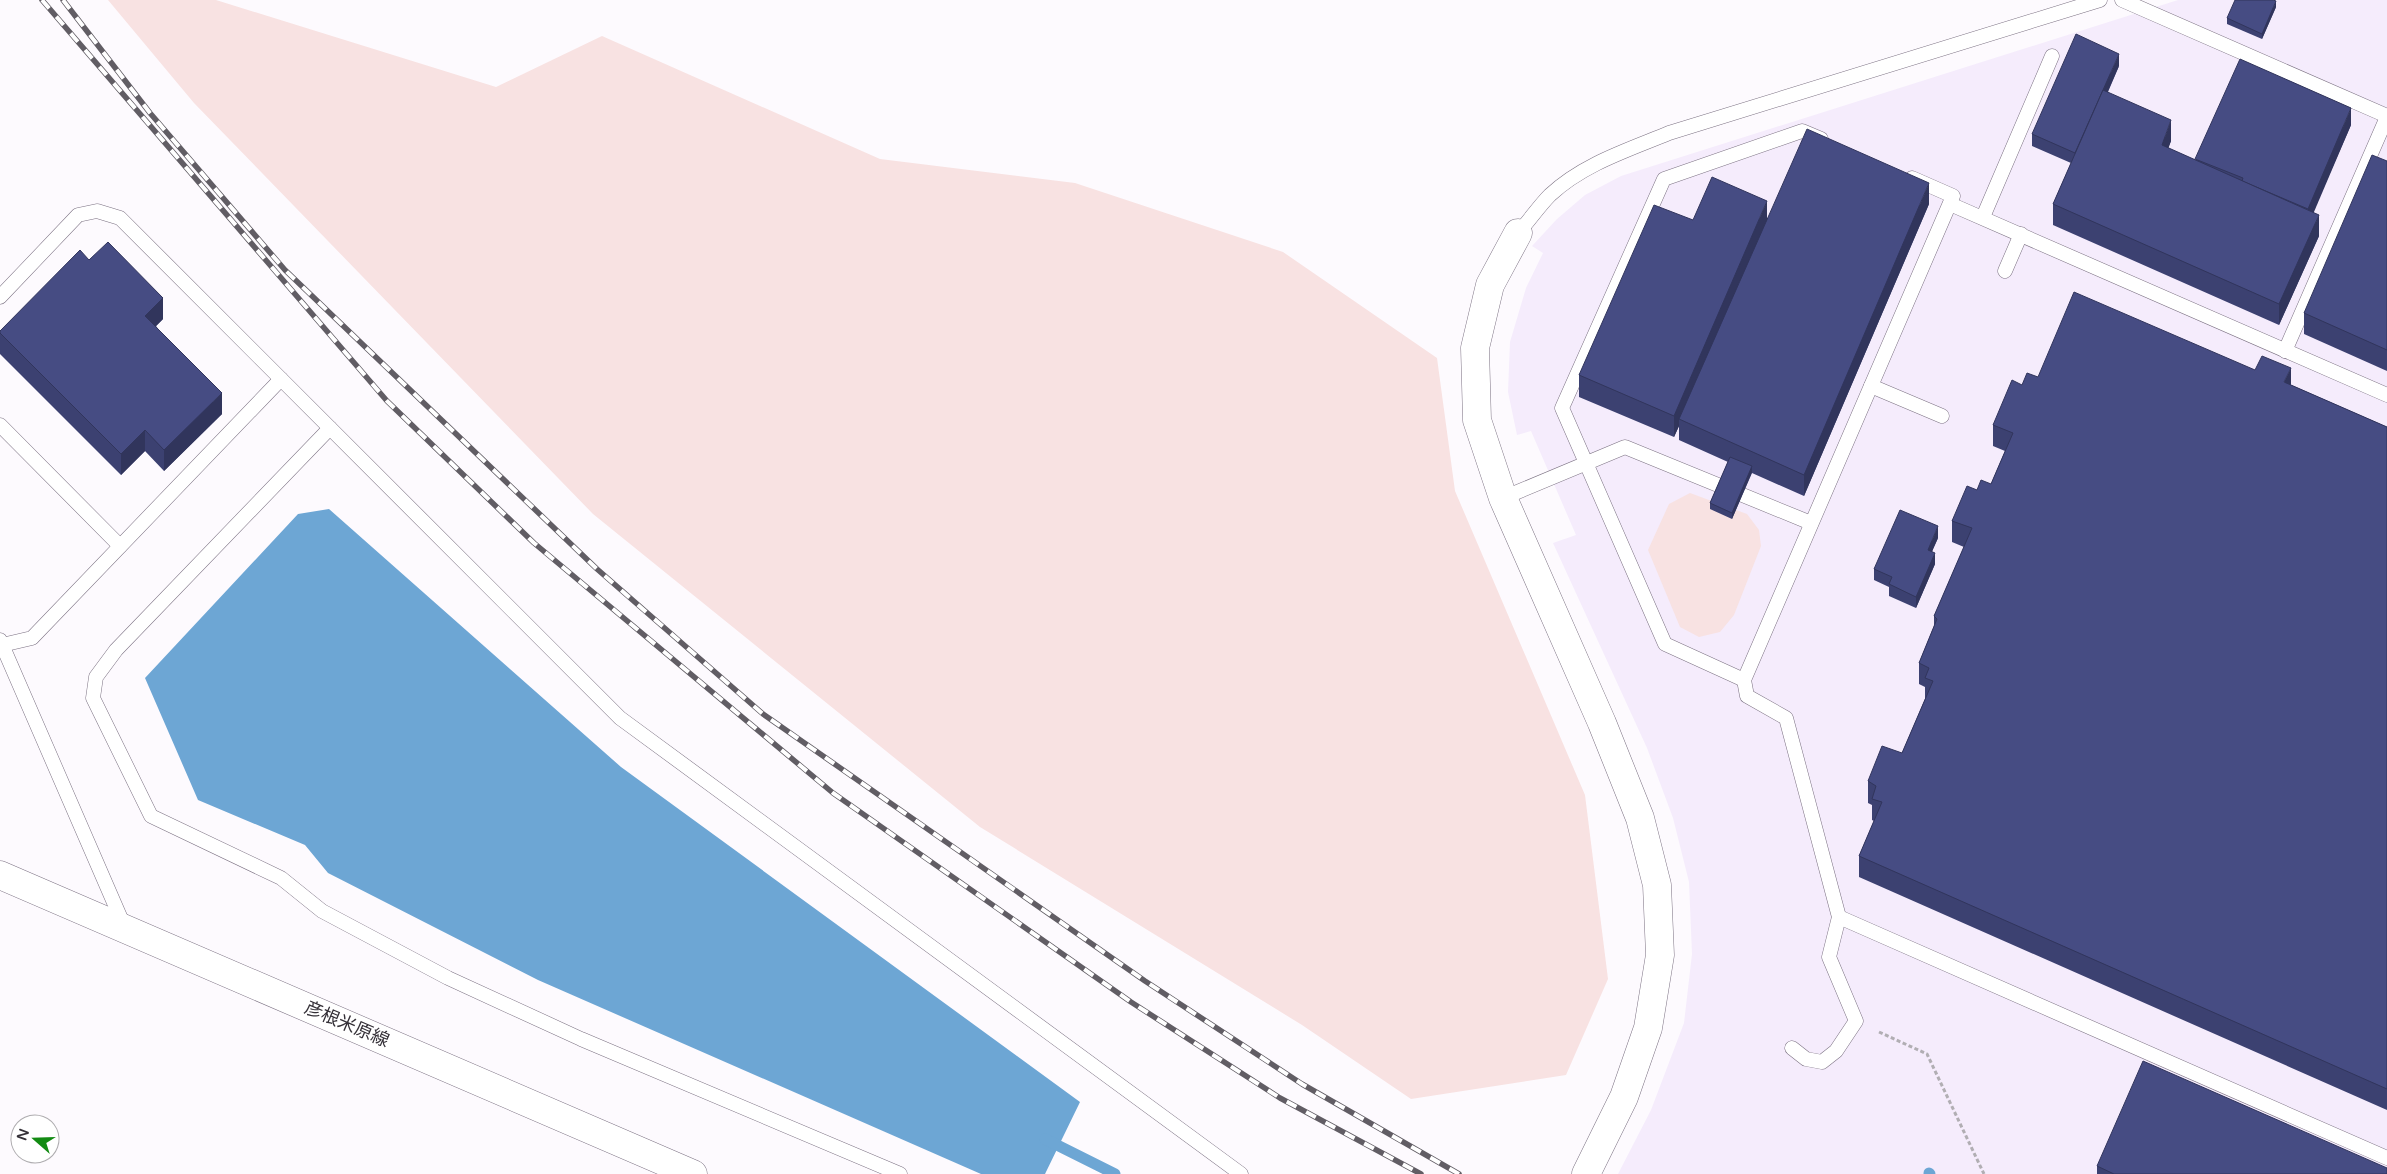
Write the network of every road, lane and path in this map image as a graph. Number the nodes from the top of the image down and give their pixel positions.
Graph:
1 (2100, 0) edge
2 (2122, 0) edge
3 (2052, 56) dead end
4 (2387, 117) edge
5 (1838, 146) edge
6 (1900, 173) edge
7 (1950, 204) junction
8 (1983, 217) junction
9 (1518, 233) joint
10 (2021, 234) junction
11 (2005, 270) dead end
12 (0, 297) edge
13 (2285, 351) junction
14 (281, 379) junction
15 (1870, 386) junction
16 (2387, 395) edge
17 (1942, 416) dead end
18 (0, 424) edge
19 (330, 428) junction
20 (1586, 463) junction
21 (1503, 498) junction
22 (1811, 523) junction
23 (120, 546) junction
24 (1, 643) edge
25 (1744, 680) junction
26 (0, 875) edge
27 (1839, 917) junction
28 (126, 929) junction
29 (1856, 1021) junction
30 (1792, 1048) dead end
31 (2387, 1158) edge
32 (693, 1174) edge
33 (900, 1174) edge
34 (1241, 1174) edge
35 (1586, 1174) edge
36 (1984, 1174) edge

1 - 9 lane
2 - 4 lane
3 - 8 lane
4 - 13 lane
5 - 20 lane
6 - 7 lane
7 - 8 lane
7 - 15 lane
8 - 10 lane
9 - 21 street
10 - 11 lane
10 - 13 lane
12 - 14 lane
13 - 16 lane
14 - 19 lane
14 - 23 lane
15 - 17 lane
15 - 22 lane
18 - 23 lane
19 - 33 lane
19 - 34 lane
20 - 21 lane
20 - 22 lane
20 - 25 lane
21 - 35 street
22 - 25 lane
23 - 24 lane
24 - 28 lane
25 - 27 lane
26 - 28 street, 彦根米原線
27 - 29 lane
27 - 31 lane
28 - 32 street, 彦根米原線
29 - 30 lane
29 - 36 path

